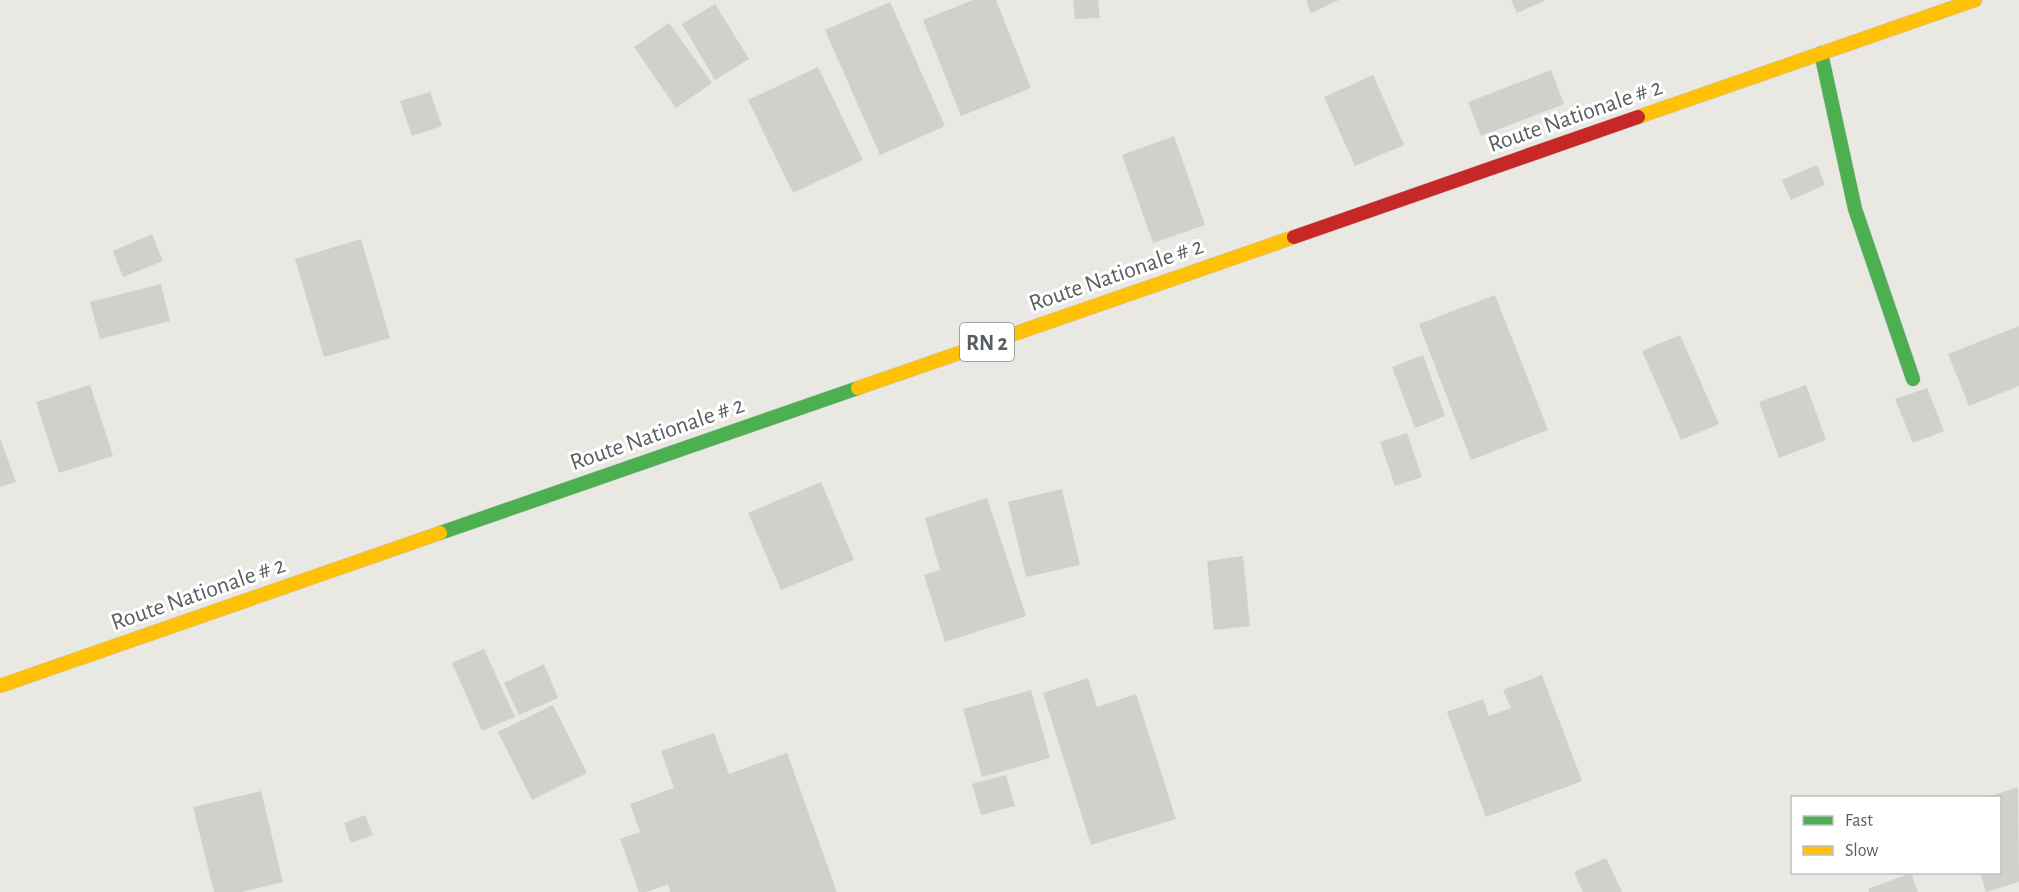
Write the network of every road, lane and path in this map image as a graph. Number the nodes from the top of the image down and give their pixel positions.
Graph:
1 (1975, 0) edge
2 (1821, 53) junction
3 (1912, 379) dead end
4 (0, 686) edge

1 - 2 main road, Route Nationale # 2 / RN 2
2 - 3 main road
2 - 4 main road, Route Nationale # 2 / RN 2

